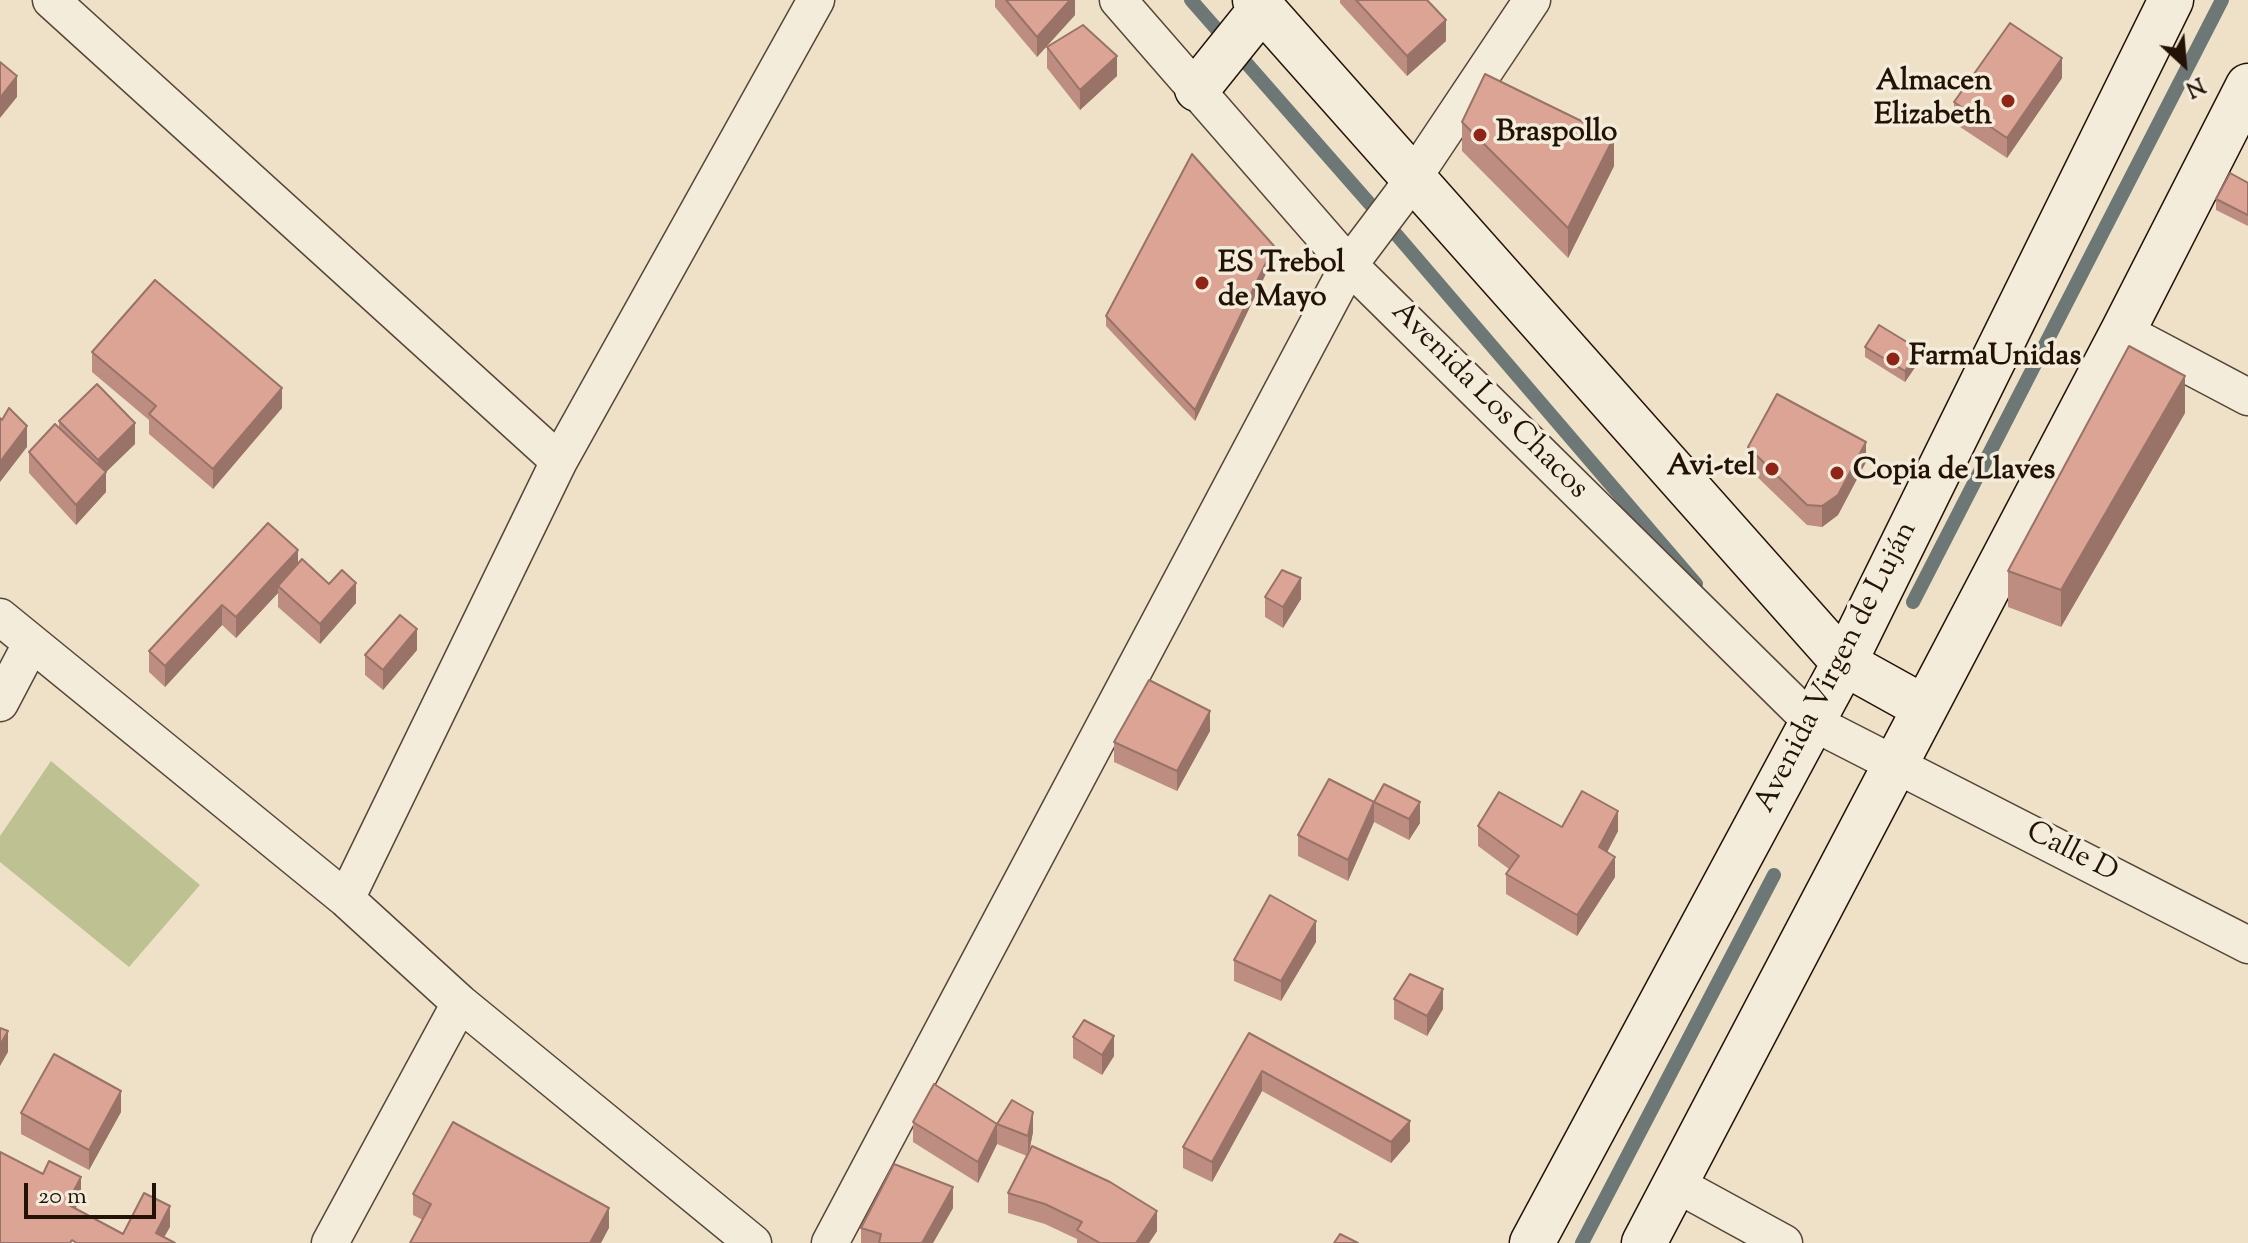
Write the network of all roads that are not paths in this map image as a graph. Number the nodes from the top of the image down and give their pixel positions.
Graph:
1 (51, 0) edge
2 (816, 0) edge
3 (1118, 0) edge
4 (1532, 0) edge
5 (2171, 0) edge
6 (1254, 12) edge
7 (1204, 80) junction
8 (2248, 86) edge
9 (1407, 188) junction
10 (1357, 254) junction
11 (2123, 331) junction
12 (2248, 397) edge
13 (559, 461) junction
14 (0, 617) edge
15 (31, 644) junction
16 (1844, 663) junction
17 (0, 703) edge
18 (1925, 708) junction
19 (1812, 722) junction
20 (1894, 764) junction
21 (346, 899) junction
22 (2248, 945) edge
23 (460, 1003) junction
24 (1676, 1184) junction
25 (330, 1243) edge
26 (753, 1243) edge
27 (830, 1243) edge
28 (1532, 1243) edge
29 (1644, 1243) edge
30 (1784, 1243) edge

1 - 13 street
2 - 13 street
3 - 7 street, Avenida Los Chacos
4 - 9 street
5 - 16 main road, Avenida Virgen de Luján
6 - 7 main road
6 - 9 main road
7 - 10 street, Avenida Los Chacos
8 - 11 main road
9 - 10 street
9 - 16 main road
10 - 19 street, Avenida Los Chacos
10 - 27 street
11 - 12 street
11 - 18 main road
13 - 21 street
14 - 15 street
15 - 17 street
15 - 21 street
16 - 18 main road
16 - 19 main road, Avenida Virgen de Luján
18 - 20 main road
19 - 20 street, Avenida Los Chacos
19 - 28 main road, Avenida Virgen de Luján
20 - 22 street, Calle D
20 - 24 main road
21 - 23 street
23 - 25 street
23 - 26 street
24 - 29 main road
24 - 30 street

